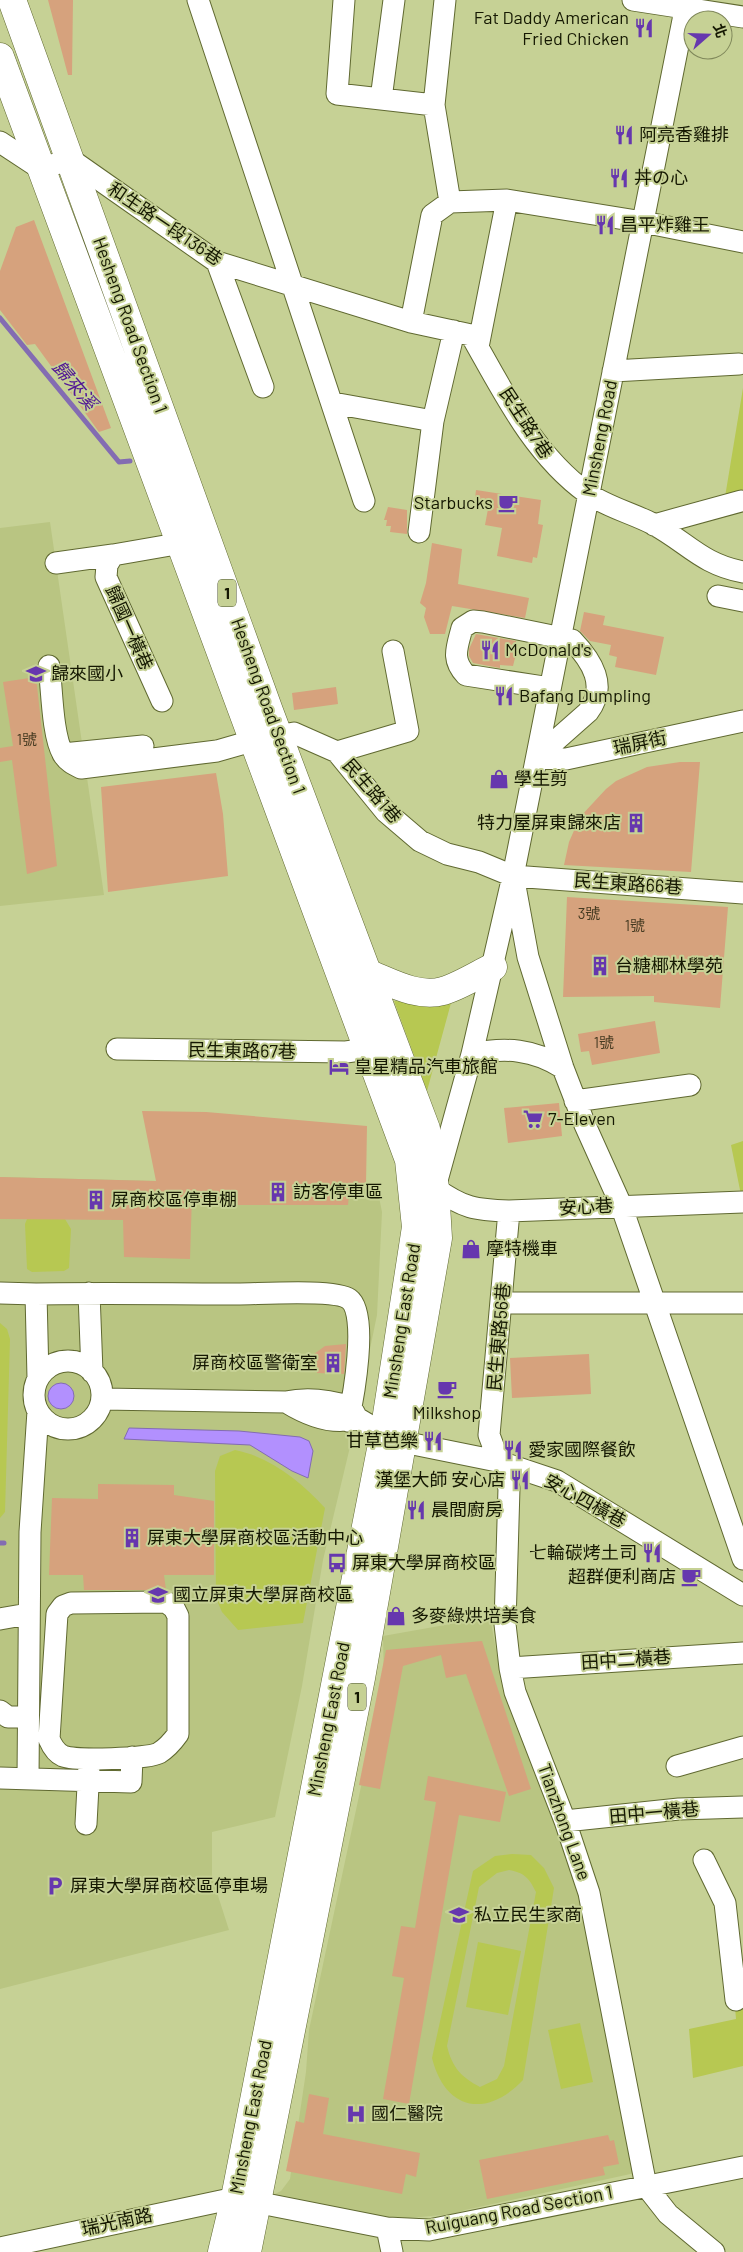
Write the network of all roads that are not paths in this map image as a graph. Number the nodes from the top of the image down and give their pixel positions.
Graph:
1 (12, 0) edge
2 (198, 0) edge
3 (344, 0) edge
4 (394, 0) edge
5 (446, 0) edge
6 (633, 0) edge
7 (687, 4) edge
8 (743, 17) edge
9 (0, 57) edge
10 (381, 99) junction
11 (434, 105) junction
12 (0, 142) edge
13 (70, 159) junction
14 (41, 169) junction
15 (507, 200) junction
16 (450, 202) junction
17 (643, 222) junction
18 (743, 242) edge
19 (217, 262) junction
20 (295, 288) junction
21 (411, 322) junction
22 (454, 331) junction
23 (478, 347) junction
24 (739, 364) dead end
25 (613, 371) junction
26 (263, 387) dead end
27 (333, 403) junction
28 (433, 421) junction
29 (589, 494) junction
30 (364, 500) dead end
31 (741, 500) dead end
32 (654, 524) junction
33 (419, 532) dead end
34 (182, 543) junction
35 (113, 555) junction
36 (56, 564) dead end
37 (743, 572) edge
38 (718, 596) dead end
39 (743, 601) edge
40 (560, 637) junction
41 (393, 651) dead end
42 (49, 666) dead end
43 (550, 688) junction
44 (162, 701) dead end
45 (743, 721) edge
46 (255, 741) junction
47 (338, 752) junction
48 (537, 757) junction
49 (513, 876) junction
50 (743, 893) edge
51 (493, 967) junction
52 (367, 973) junction
53 (367, 1049) junction
54 (116, 1050) dead end
55 (472, 1054) junction
56 (563, 1068) junction
57 (690, 1085) dead end
58 (575, 1100) junction
59 (435, 1188) junction
60 (743, 1202) edge
61 (621, 1205) junction
62 (509, 1211) junction
63 (416, 1227) junction
64 (0, 1293) edge
65 (36, 1294) junction
66 (89, 1294) junction
67 (656, 1302) junction
68 (502, 1303) junction
69 (743, 1303) edge
70 (505, 1358) dead end
71 (92, 1372) junction
72 (38, 1378) junction
73 (494, 1392) junction
74 (102, 1399) junction
75 (38, 1411) junction
76 (352, 1415) junction
77 (394, 1438) junction
78 (498, 1461) junction
79 (743, 1559) edge
80 (743, 1595) edge
81 (28, 1614) junction
82 (0, 1620) edge
83 (743, 1653) edge
84 (510, 1668) junction
85 (0, 1711) edge
86 (27, 1717) junction
87 (743, 1748) edge
88 (132, 1757) junction
89 (89, 1759) junction
90 (677, 1766) dead end
91 (0, 1778) edge
92 (28, 1779) junction
93 (89, 1781) junction
94 (743, 1807) edge
95 (565, 1821) junction
96 (86, 1824) dead end
97 (704, 1860) dead end
98 (734, 1899) edge
99 (736, 2000) dead end
100 (743, 2167) edge
101 (646, 2186) junction
102 (246, 2200) junction
103 (387, 2228) junction
104 (0, 2248) edge
105 (222, 2252) edge
106 (247, 2252) edge
107 (392, 2252) edge
108 (714, 2252) edge

1 - 13 main road, Hesheng Road Section 1 / 1
2 - 20 street
3 - 10 street
4 - 10 street
5 - 11 street
6 - 7 street
7 - 8 street
7 - 17 street, Minsheng Road
9 - 14 main road, Hesheng Road Section 1 / 1
10 - 11 street
11 - 16 street
12 - 14 street
13 - 14 street
13 - 19 street, 和生路一段136巷
13 - 46 main road, Hesheng Road Section 1 / 1
14 - 34 main road, Hesheng Road Section 1 / 1
15 - 16 street
15 - 17 street
15 - 23 street
16 - 21 street
17 - 18 street
17 - 25 street, Minsheng Road
19 - 20 street, 和生路一段136巷
19 - 26 street
20 - 21 street, 民生路7巷
20 - 27 street
21 - 22 street, 民生路7巷
22 - 23 street, 民生路7巷
22 - 28 street
23 - 29 street, 民生路7巷
24 - 25 street
25 - 29 street, Minsheng Road
27 - 28 street
27 - 30 street
28 - 33 street
29 - 32 street, 民生路7巷
29 - 40 street, Minsheng Road
31 - 32 street
32 - 37 street, 民生路7巷
34 - 35 street
34 - 46 main road, Hesheng Road Section 1 / 1
35 - 36 street
35 - 44 street, 歸國一橫巷
38 - 39 street
40 - 43 street, Minsheng Road
40 - 43 street
40 - 48 street
41 - 47 street
42 - 46 street, 民生路1巷
43 - 48 street, Minsheng Road
45 - 48 street, 瑞屏街
46 - 47 street, 民生路1巷
46 - 52 main road, Hesheng Road Section 1 / 1
46 - 53 main road, Hesheng Road Section 1 / 1
47 - 49 street, 民生路1巷
48 - 49 street, Minsheng Road
49 - 50 street, 民生東路66巷
49 - 51 street, Minsheng East Road
49 - 56 street
51 - 52 main road
51 - 55 street, Minsheng East Road
52 - 59 main road, Hesheng Road Section 1 / 1
53 - 54 street, 民生東路67巷
53 - 63 main road, Hesheng Road Section 1 / 1
55 - 56 street
55 - 59 street, Minsheng East Road
56 - 58 street
57 - 58 street
58 - 61 street
59 - 62 street, 安心巷
59 - 63 street, Minsheng East Road
59 - 77 main road, Minsheng East Road / 1
60 - 61 street, 安心巷
61 - 62 street, 安心巷
61 - 67 street
62 - 68 street, 民生東路56巷
63 - 77 main road, Minsheng East Road / 1
64 - 65 street
65 - 66 street
65 - 72 street
66 - 71 street
66 - 76 street
67 - 68 street
67 - 69 street
67 - 79 street
68 - 73 street, 民生東路56巷
70 - 73 street
71 - 72 street
71 - 74 street
72 - 75 street
73 - 78 street, 民生東路56巷
74 - 75 street
74 - 76 street
75 - 81 street
76 - 77 street, 安心四橫巷
77 - 78 street, 安心四橫巷
77 - 102 main road, Minsheng East Road / 1
78 - 80 street, 安心四橫巷
78 - 84 street, Tianzhong Lane
81 - 82 street
81 - 86 street
83 - 84 street, 田中二橫巷
84 - 95 street, Tianzhong Lane
85 - 86 street
86 - 92 street
87 - 90 street
88 - 89 street
88 - 89 street
88 - 93 street
89 - 93 street
91 - 92 street
92 - 93 street
93 - 96 street
94 - 95 street, 田中一橫巷
95 - 101 street, Tianzhong Lane
97 - 98 street
98 - 99 street
100 - 101 street, Ruiguang Road Section 1
101 - 103 street, Ruiguang Road Section 1
101 - 108 street
102 - 103 street, Ruiguang Road Section 1
102 - 104 street, 瑞光南路
102 - 105 main road, Minsheng East Road / 1
102 - 106 main road, Minsheng East Road / 1
103 - 107 street

